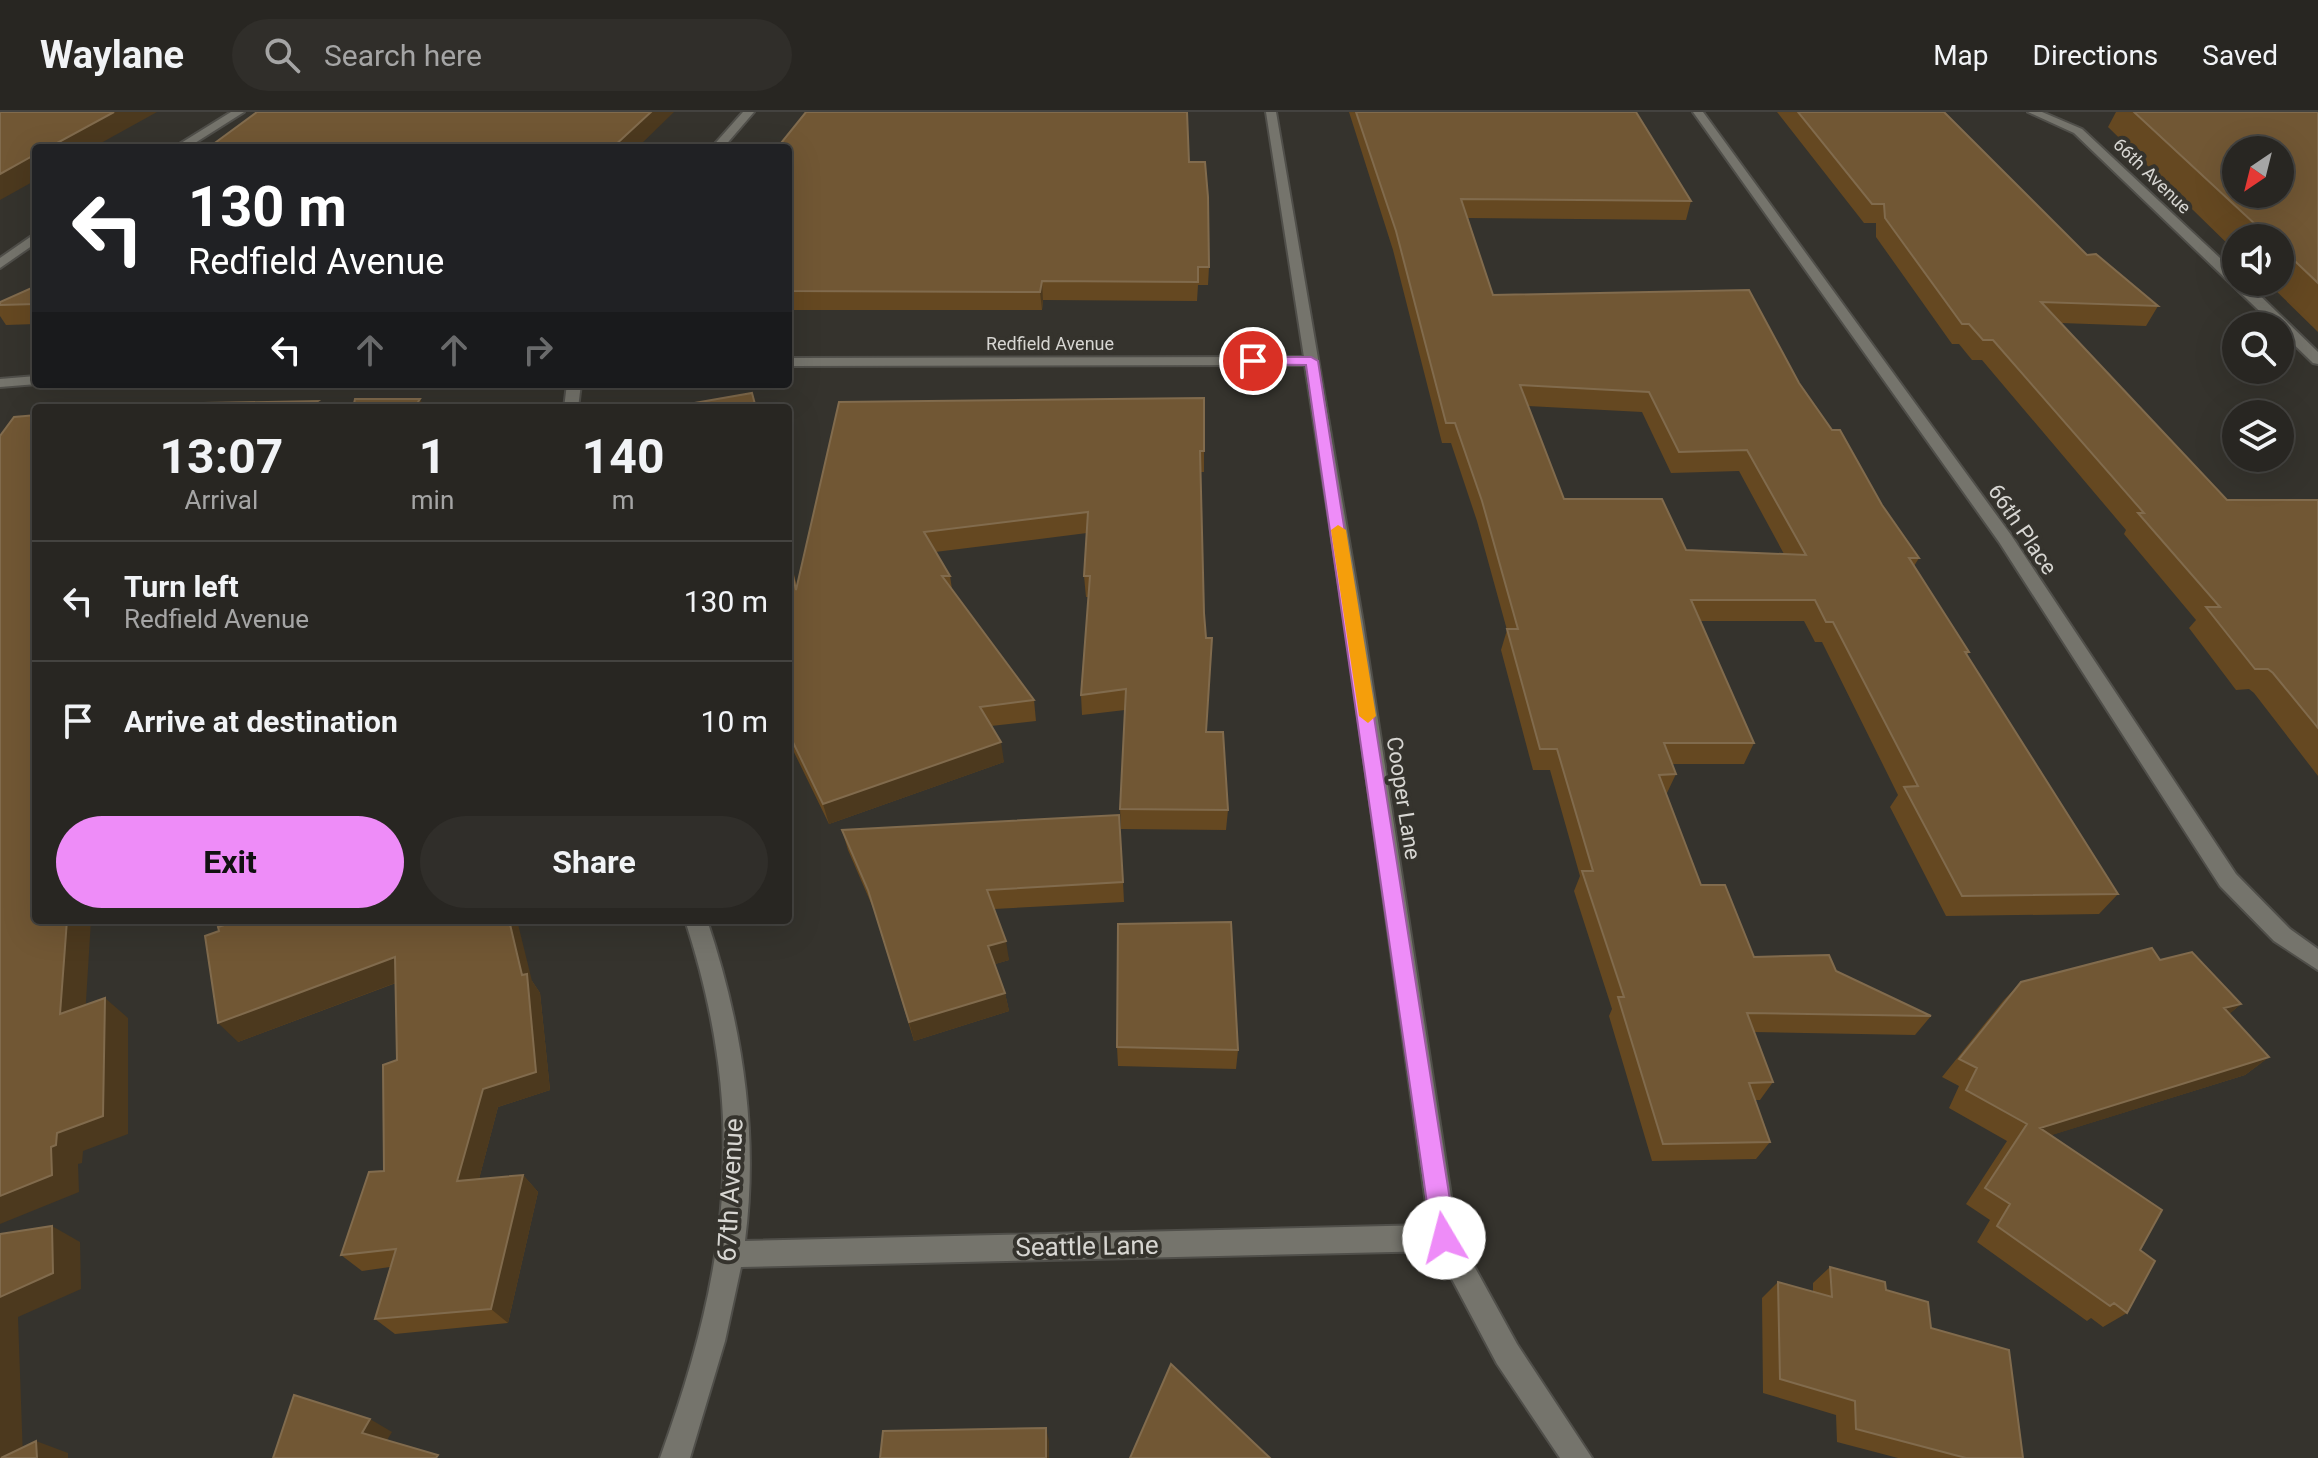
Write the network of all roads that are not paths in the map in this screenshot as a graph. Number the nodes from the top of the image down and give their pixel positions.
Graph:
1 (239, 112) edge
2 (749, 112) edge
3 (1271, 112) edge
4 (1698, 112) edge
5 (2033, 112) edge
6 (186, 144) edge
7 (721, 144) edge
8 (32, 240) edge
9 (0, 264) edge
10 (2222, 267) edge
11 (2252, 296) edge
12 (2318, 360) edge
13 (1311, 361) junction
14 (792, 362) edge
15 (32, 380) edge
16 (0, 383) edge
17 (697, 924) edge
18 (2318, 961) edge
19 (1444, 1238) junction
20 (731, 1254) junction
21 (675, 1458) edge
22 (1577, 1458) edge

1 - 6 street
2 - 7 street
3 - 13 street, Cooper Lane
4 - 18 street, 66th Place
5 - 10 street, 66th Avenue
8 - 9 street
11 - 12 street, 66th Avenue
13 - 14 street, Redfield Avenue
13 - 19 street, Cooper Lane
15 - 16 street
17 - 20 street, 67th Avenue
19 - 20 street, Seattle Lane
19 - 22 street, Cooper Lane
20 - 21 street, 67th Avenue

